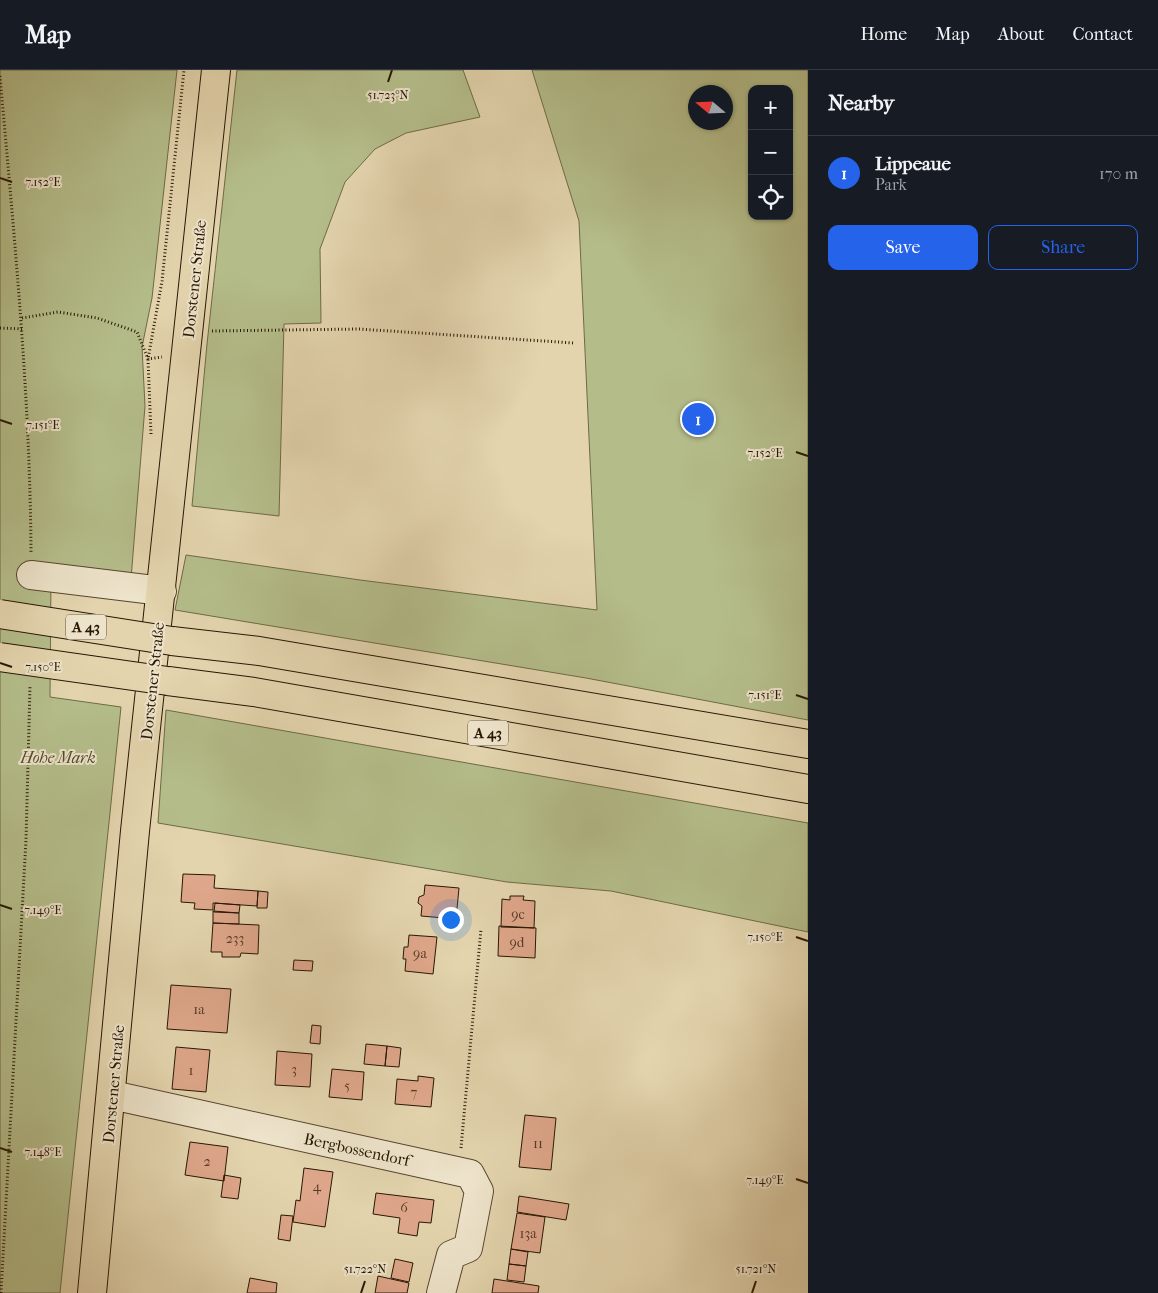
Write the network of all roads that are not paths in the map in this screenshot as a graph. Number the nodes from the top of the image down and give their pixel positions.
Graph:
1 (216, 70) edge
2 (31, 575) road end
3 (162, 591) junction
4 (0, 614) edge
5 (0, 657) edge
6 (808, 744) edge
7 (808, 789) edge
8 (112, 1095) junction
9 (92, 1293) edge
10 (441, 1293) edge

1 - 3 main road, Dorstener Straße
2 - 3 street
3 - 8 main road, Dorstener Straße
4 - 6 main road, A 43, bridge
5 - 7 main road, A 43, bridge
8 - 9 main road, Dorstener Straße
8 - 10 street, Bergbossendorf

